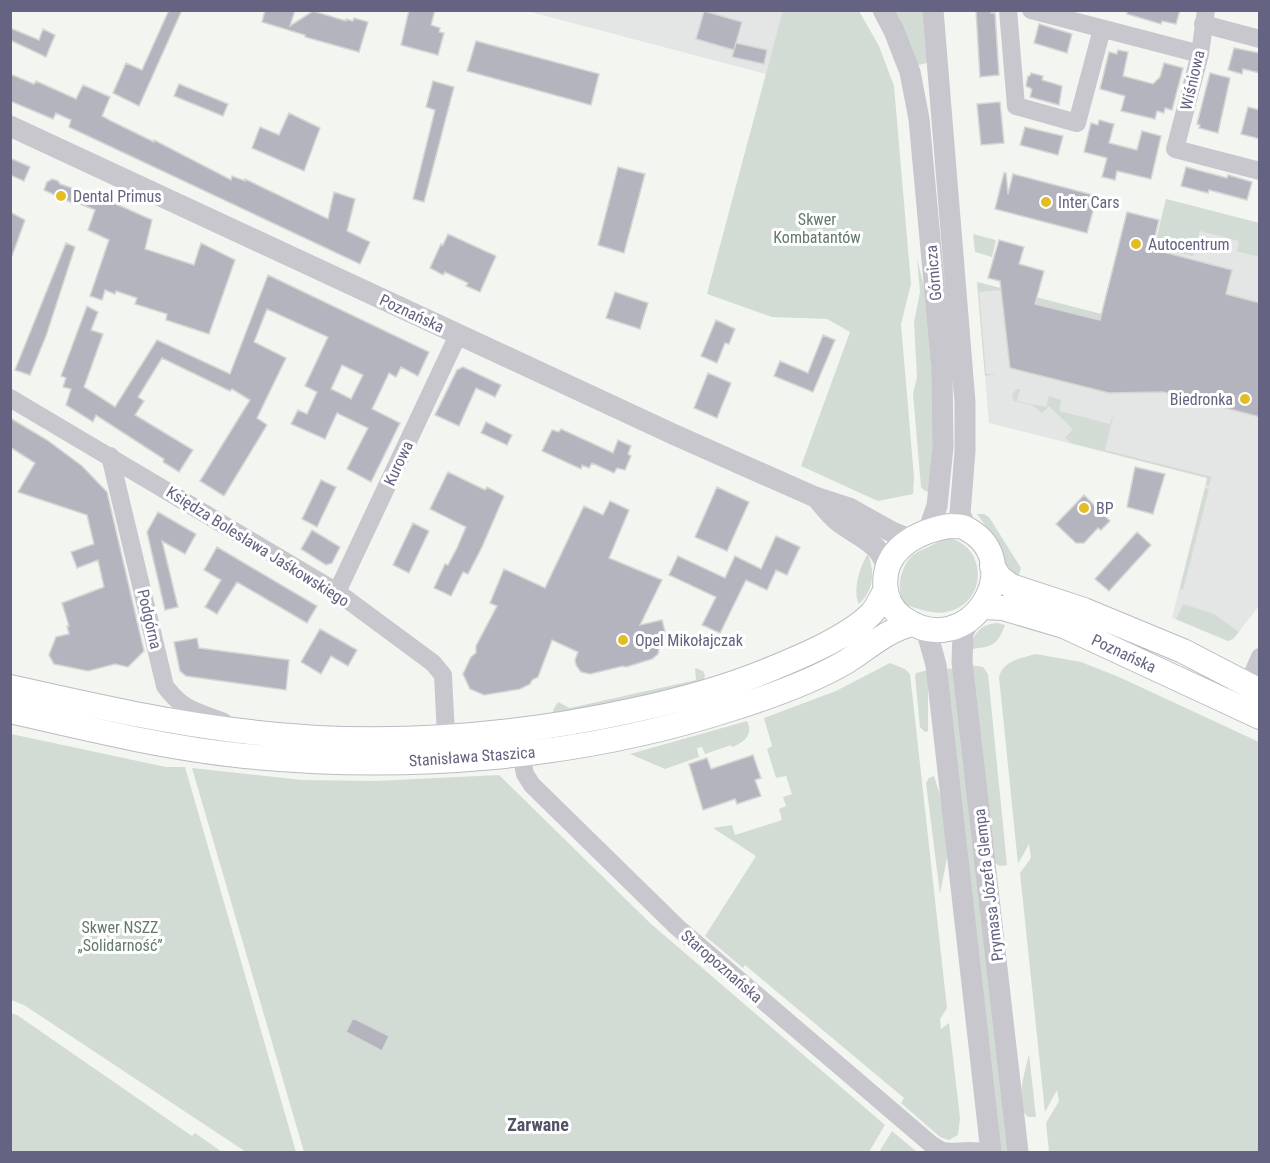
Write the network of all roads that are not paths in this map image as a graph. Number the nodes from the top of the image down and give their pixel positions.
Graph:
1 (883, 10) edge
2 (933, 10) edge
3 (1008, 10) edge
4 (1031, 10) edge
5 (1205, 17) edge
6 (1102, 29) junction
7 (1260, 39) edge
8 (1200, 54) junction
9 (10, 126) edge
10 (1260, 171) edge
11 (458, 335) junction
12 (10, 398) edge
13 (110, 456) junction
14 (815, 497) junction
15 (966, 527) junction
16 (915, 538) junction
17 (992, 566) junction
18 (886, 581) junction
19 (337, 592) junction
20 (976, 613) junction
21 (919, 626) junction
22 (1260, 657) edge
23 (10, 687) edge
24 (1254, 688) edge
25 (1222, 699) junction
26 (10, 711) edge
27 (1260, 717) edge
28 (251, 732) junction
29 (446, 736) junction
30 (521, 754) junction
31 (951, 1152) edge
32 (989, 1152) edge
33 (1018, 1152) edge

1 - 16 street, Górnicza
2 - 15 street, Górnicza
3 - 6 street
4 - 6 street
5 - 7 street
5 - 8 street, Wiśniowa
6 - 8 street
8 - 10 street, Wiśniowa
9 - 11 street, Poznańska
11 - 14 street, Poznańska
11 - 19 street, Kurowa
12 - 13 street, Księdza Bolesława Jaśkowskiego
13 - 19 street, Księdza Bolesława Jaśkowskiego
13 - 28 street, Podgórna
14 - 16 street, Poznańska
14 - 18 street, Poznańska
15 - 16 main road
15 - 17 main road
16 - 18 main road
17 - 20 main road
17 - 24 main road, Poznańska
18 - 21 main road
18 - 29 main road, Stanisława Staszica
19 - 29 street, Księdza Bolesława Jaśkowskiego
20 - 21 main road
20 - 25 main road, Poznańska
20 - 33 street, Prymasa Józefa Glempa
21 - 30 main road, Stanisława Staszica
21 - 32 street, Prymasa Józefa Glempa
22 - 24 street
23 - 28 main road, Stanisława Staszica
24 - 25 street
25 - 27 main road, Poznańska
26 - 30 main road, Stanisława Staszica
28 - 29 main road, Stanisława Staszica
30 - 31 street, Staropoznańska
31 - 32 street, Staropoznańska

